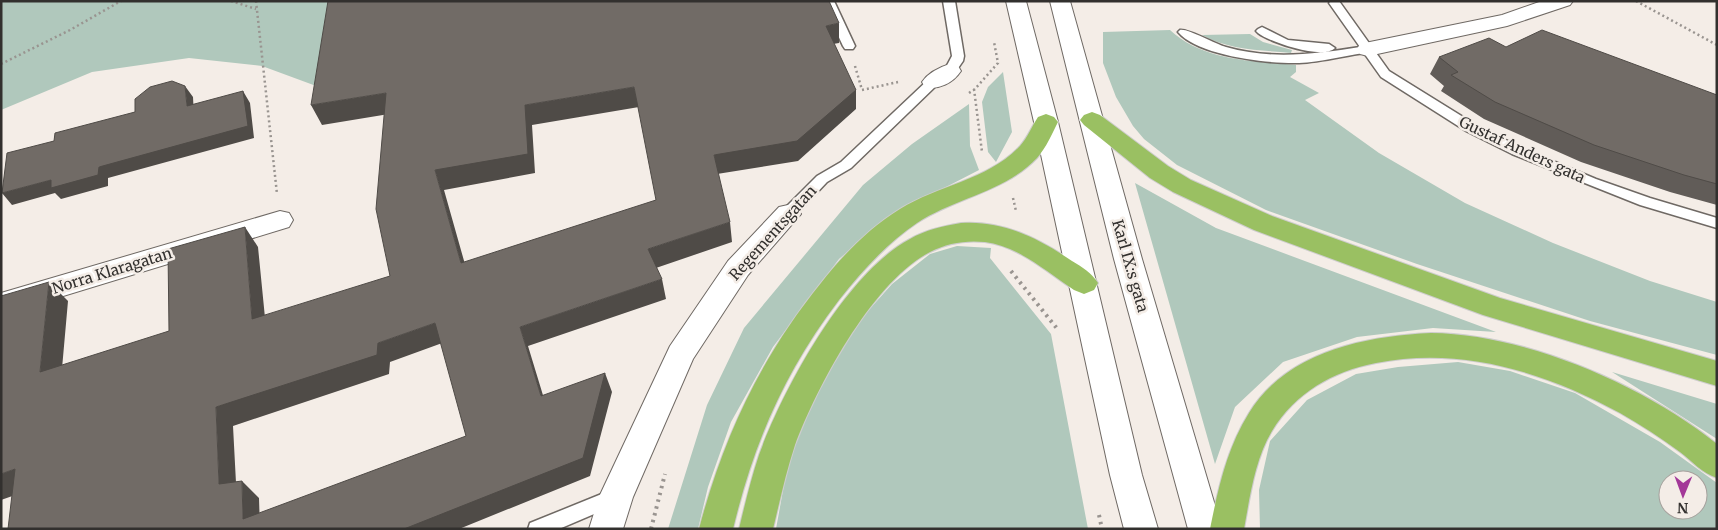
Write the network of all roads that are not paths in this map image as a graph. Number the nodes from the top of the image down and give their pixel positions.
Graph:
1 (828, 1) edge
2 (949, 1) edge
3 (1016, 1) edge
4 (1060, 1) edge
5 (1563, 1) edge
6 (1336, 3) dead end
7 (1262, 31) dead end
8 (1184, 32) dead end
9 (850, 46) road end
10 (1368, 49) junction
11 (1092, 120) junction
12 (1046, 122) junction
13 (788, 214) joint
14 (280, 220) road end
15 (1717, 223) edge
16 (1084, 283) junction
17 (1, 304) edge
18 (1717, 374) edge
19 (1717, 464) edge
20 (616, 497) junction
21 (537, 529) edge
22 (606, 529) edge
23 (716, 529) edge
24 (756, 529) edge
25 (1140, 529) edge
26 (1205, 529) edge
27 (1227, 529) edge

1 - 9 lane
2 - 13 lane, Regementsgatan
3 - 12 street
4 - 11 street, Karl IX:s gata
5 - 10 street
6 - 10 lane, Gustaf Anders gata
7 - 10 lane
8 - 10 lane
10 - 15 lane, Gustaf Anders gata
11 - 18 highway
11 - 26 street, Karl IX:s gata
12 - 16 street
12 - 23 highway
13 - 20 street, Regementsgatan
14 - 17 street, Norra Klaragatan
16 - 24 highway
16 - 25 street
19 - 27 highway
20 - 21 lane
20 - 22 street, Regementsgatan

